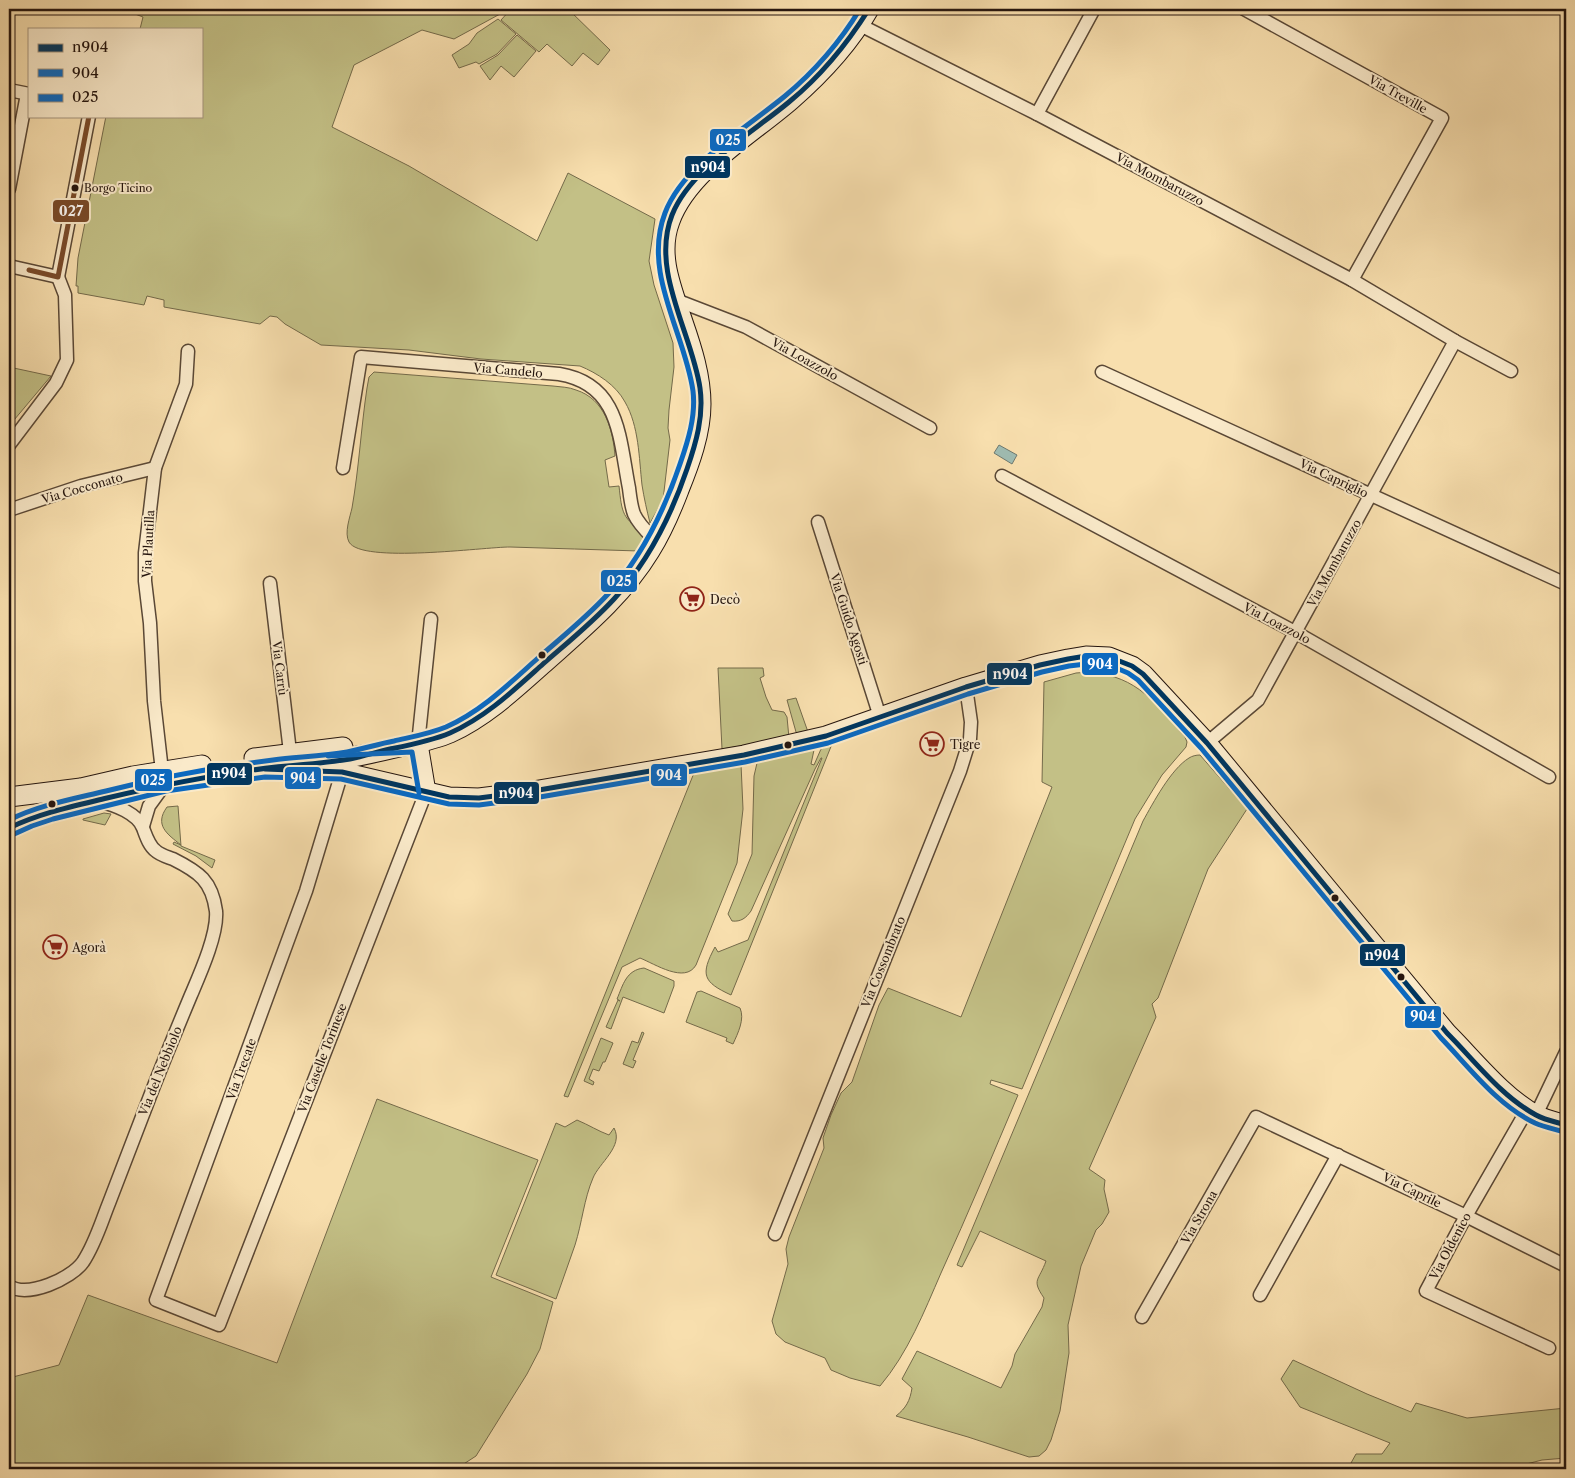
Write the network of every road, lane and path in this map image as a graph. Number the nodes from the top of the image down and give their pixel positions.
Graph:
1 (1094, 9) edge
2 (1244, 9) edge
3 (864, 17) edge
4 (9, 90) edge
5 (28, 94) edge
6 (1037, 114) junction
7 (89, 118) edge
8 (9, 189) edge
9 (9, 266) edge
10 (58, 277) junction
11 (1352, 280) junction
12 (676, 300) junction
13 (1455, 341) junction
14 (188, 351) dead end
15 (1511, 370) dead end
16 (1102, 372) dead end
17 (930, 428) dead end
18 (9, 445) edge
19 (155, 468) junction
20 (344, 468) dead end
21 (1002, 476) dead end
22 (1371, 495) junction
23 (9, 510) edge
24 (818, 522) dead end
25 (656, 541) junction
26 (270, 583) dead end
27 (1566, 584) edge
28 (431, 619) dead end
29 (1295, 632) junction
30 (966, 687) junction
31 (880, 717) junction
32 (1207, 743) junction
33 (411, 745) junction
34 (290, 752) junction
35 (265, 769) junction
36 (342, 772) junction
37 (1550, 777) dead end
38 (164, 778) junction
39 (426, 792) junction
40 (9, 797) edge
41 (97, 801) junction
42 (142, 826) junction
43 (9, 828) edge
44 (1566, 1052) edge
45 (1532, 1112) junction
46 (1256, 1116) joint
47 (1566, 1125) edge
48 (1338, 1155) junction
49 (1466, 1216) junction
50 (775, 1234) dead end
51 (1566, 1266) edge
52 (9, 1286) edge
53 (1260, 1296) dead end
54 (1142, 1317) dead end
55 (219, 1325) joint
56 (1550, 1348) dead end

1 - 6 street
2 - 11 street, Via Treville
3 - 6 street, Via Mombaruzzo
3 - 12 main road
4 - 5 street
5 - 8 street
6 - 11 street, Via Mombaruzzo
7 - 10 street
9 - 10 street
10 - 18 street
11 - 13 street, Via Mombaruzzo
12 - 17 street, Via Loazzolo
12 - 25 main road
13 - 15 street, Via Mombaruzzo
13 - 22 street, Via Mombaruzzo
14 - 19 street, Via Plautilla
16 - 22 street, Via Capriglio
19 - 23 street, Via Cocconato
19 - 38 street, Via Plautilla
20 - 25 street, Via Candelo
21 - 29 street, Via Loazzolo
22 - 27 street, Via Capriglio
22 - 29 street, Via Mombaruzzo
24 - 31 street, Via Guido Agosti
25 - 33 main road
26 - 34 street, Via Carrù
28 - 33 street
29 - 32 street, Via Mombaruzzo
29 - 37 street, Via Loazzolo
30 - 31 main road
30 - 32 main road
30 - 50 street, Via Cossombrato
31 - 39 main road
32 - 45 main road
33 - 34 main road
33 - 35 main road
33 - 39 main road
34 - 38 main road
35 - 36 main road
35 - 38 main road
36 - 39 main road
36 - 55 street, Via Trecate
38 - 40 main road
38 - 41 main road
38 - 42 street
39 - 55 street, Via Caselle Torinese
41 - 42 street, Via del Nebbiolo
41 - 43 main road
42 - 52 street, Via del Nebbiolo
44 - 45 street, Via Oldenico
45 - 47 main road
45 - 49 street, Via Oldenico
46 - 48 street, Via Caprile
46 - 54 street, Via Strona
48 - 49 street, Via Caprile
48 - 53 street
49 - 51 street, Via Caprile
49 - 56 street, Via Oldenico

